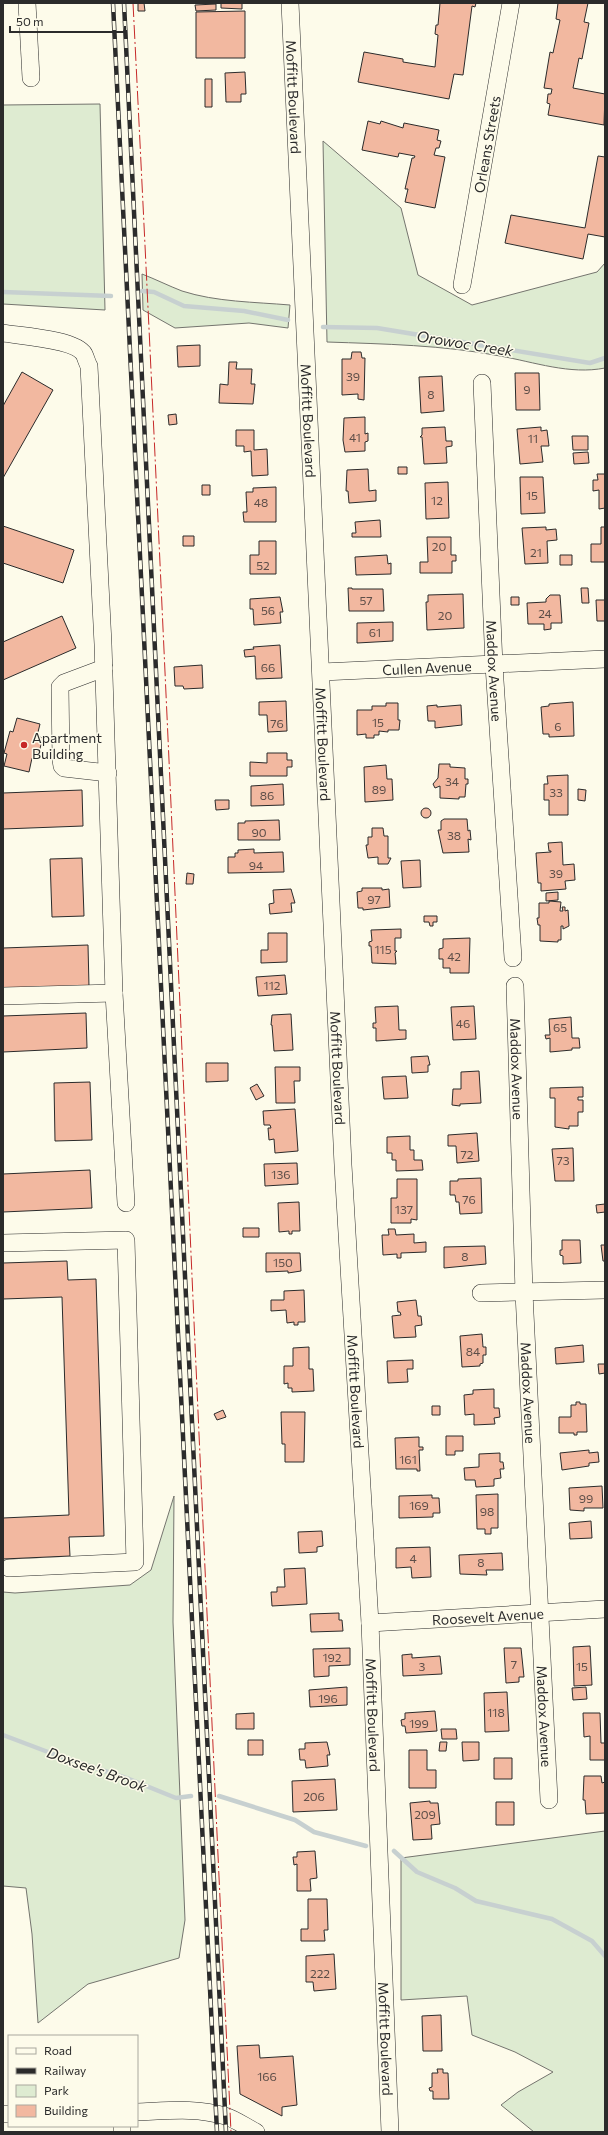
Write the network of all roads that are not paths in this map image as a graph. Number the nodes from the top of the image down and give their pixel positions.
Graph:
1 (27, 3) edge
2 (290, 3) edge
3 (511, 3) edge
4 (31, 78) dead end
5 (462, 285) dead end
6 (3, 333) edge
7 (482, 383) dead end
8 (605, 659) edge
9 (494, 665) junction
10 (104, 668) junction
11 (322, 672) junction
12 (108, 773) junction
13 (513, 958) dead end
14 (515, 986) dead end
15 (114, 993) junction
16 (3, 996) edge
17 (126, 1203) dead end
18 (3, 1243) edge
19 (605, 1290) edge
20 (481, 1293) dead end
21 (524, 1293) junction
22 (9, 1568) dead end
23 (605, 1609) edge
24 (540, 1613) junction
25 (370, 1623) junction
26 (549, 1800) dead end
27 (138, 2112) edge
28 (256, 2132) edge
29 (390, 2132) edge

1 - 4 street
2 - 11 street, Moffitt Boulevard
3 - 5 street, Orleans Streets
6 - 10 street
7 - 9 street, Maddox Avenue
8 - 9 street, Cullen Avenue
9 - 11 street, Cullen Avenue
9 - 13 street, Maddox Avenue
10 - 12 street
10 - 12 street
11 - 25 street, Moffitt Boulevard
12 - 15 street
14 - 21 street, Maddox Avenue
15 - 16 street
15 - 17 street
18 - 22 street
19 - 21 street
20 - 21 street
21 - 24 street, Maddox Avenue
23 - 24 street, Roosevelt Avenue
24 - 25 street, Roosevelt Avenue
24 - 26 street, Maddox Avenue
25 - 29 street, Moffitt Boulevard
27 - 28 street

